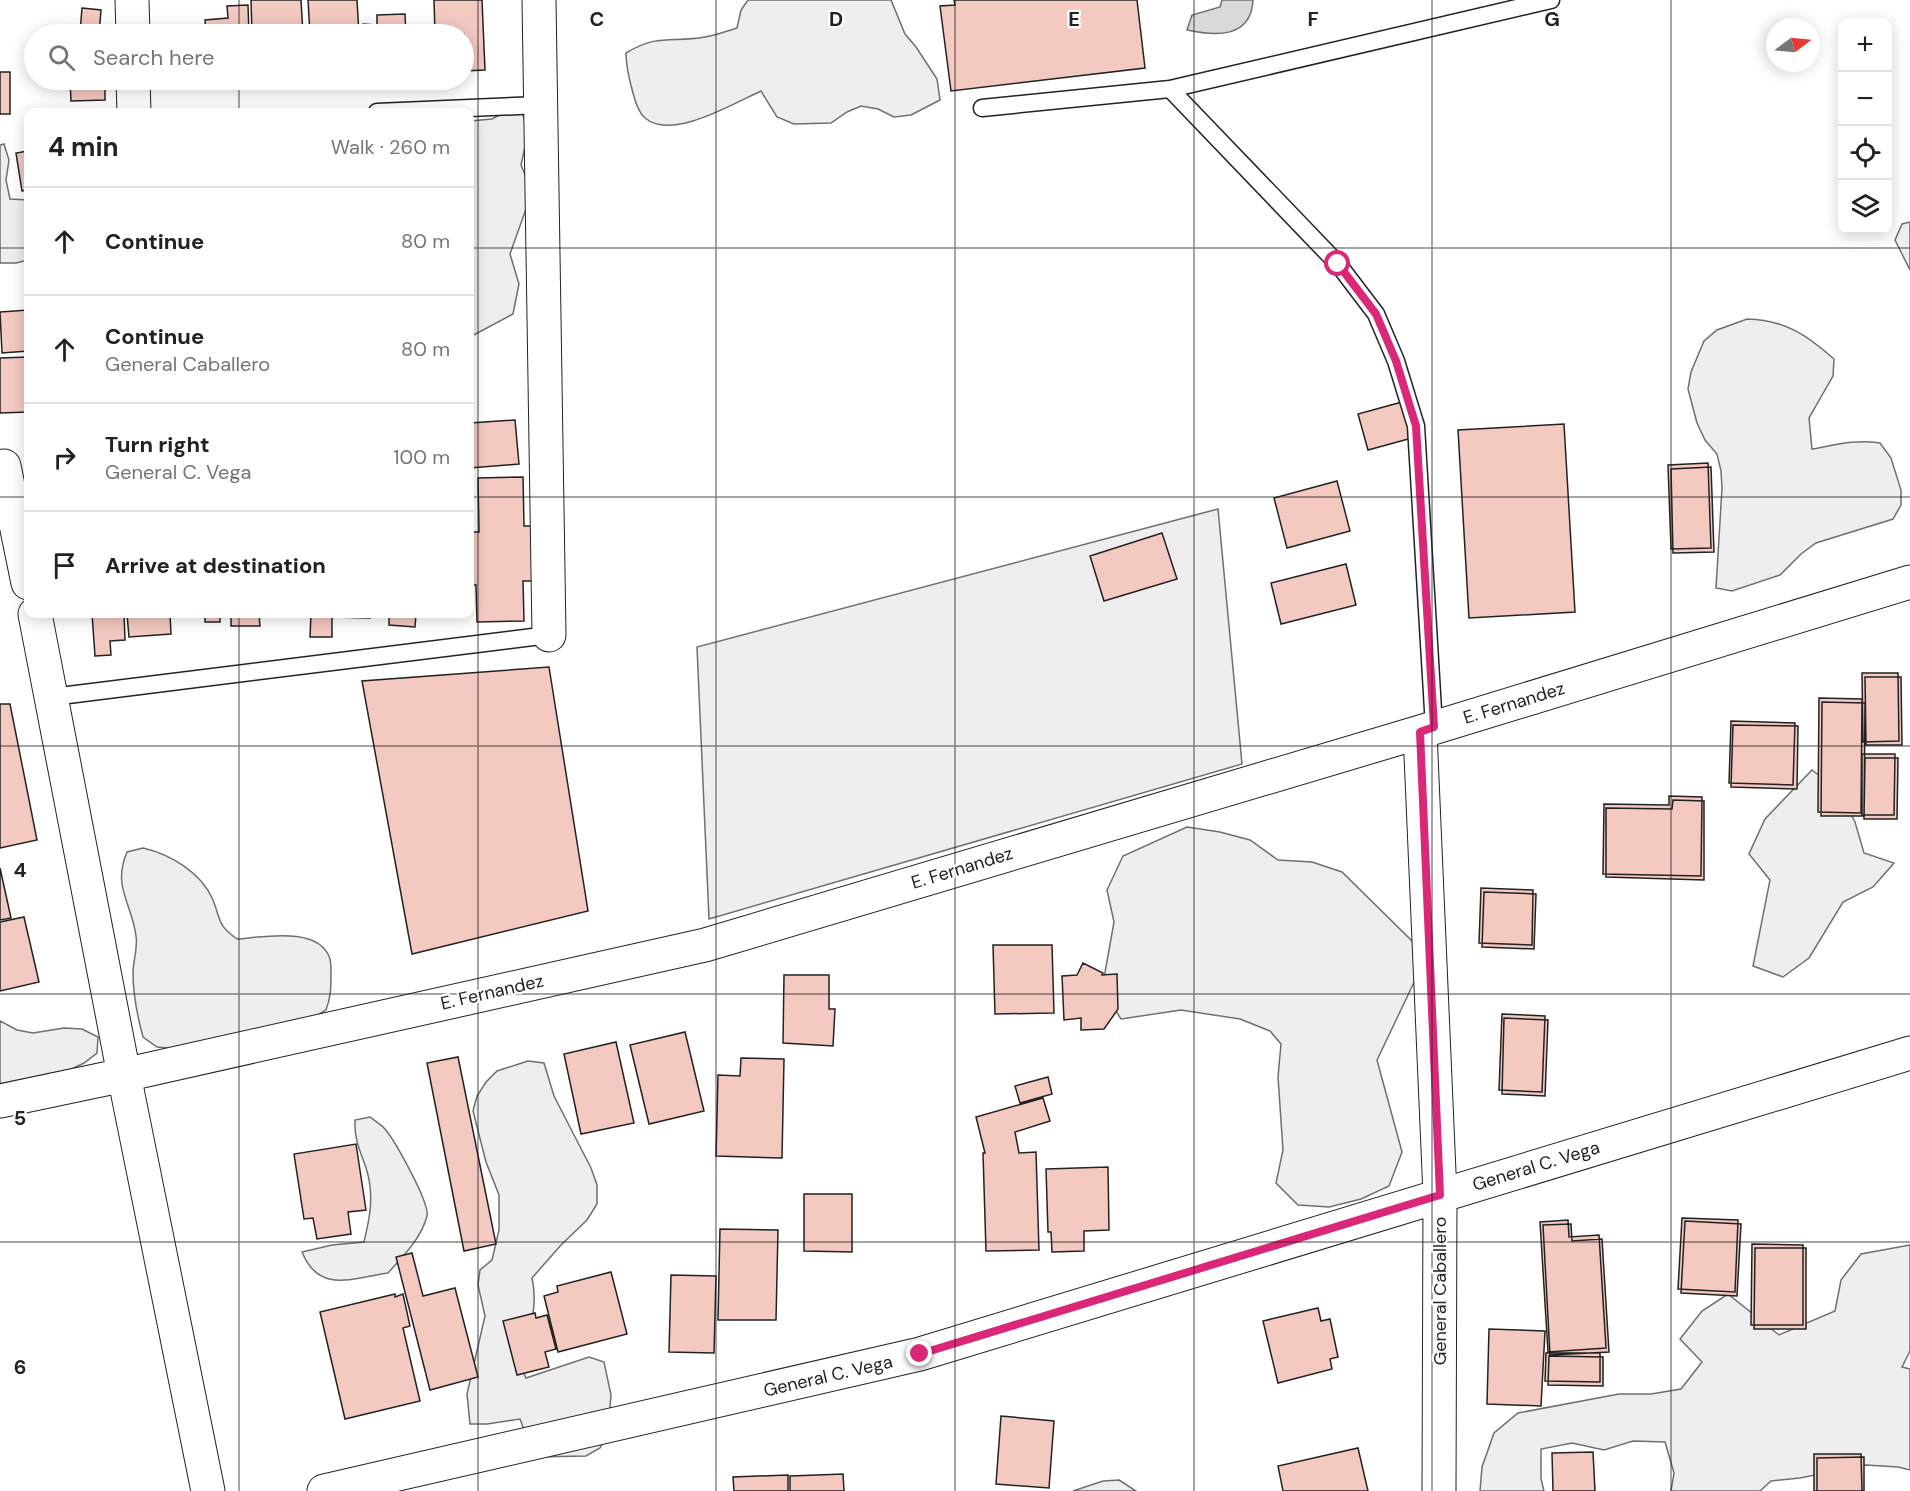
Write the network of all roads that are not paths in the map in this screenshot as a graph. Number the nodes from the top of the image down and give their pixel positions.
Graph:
1 (132, 0) edge
2 (539, 0) edge
3 (1551, 0) edge
4 (133, 24) edge
5 (1170, 89) junction
6 (133, 90) edge
7 (540, 105) junction
8 (134, 108) edge
9 (470, 108) edge
10 (982, 108) dead end
11 (11, 465) edge
12 (24, 555) edge
13 (1910, 582) edge
14 (36, 618) edge
15 (549, 635) joint
16 (52, 697) junction
17 (1427, 730) junction
18 (1910, 1053) edge
19 (124, 1075) junction
20 (0, 1101) edge
21 (1440, 1195) junction
22 (208, 1491) edge
23 (324, 1491) edge
24 (1439, 1491) edge

1 - 4 street
2 - 7 street
3 - 5 lane
5 - 10 lane
5 - 17 lane
6 - 8 street
7 - 9 lane
7 - 15 street
11 - 12 street
13 - 17 street, E. Fernandez
14 - 16 street
15 - 16 lane
16 - 19 street
17 - 19 street, E. Fernandez
17 - 21 street, General Caballero
18 - 21 street, General C. Vega
19 - 20 street, E. Fernandez
19 - 22 street
21 - 23 street, General C. Vega
21 - 24 street, General Caballero

